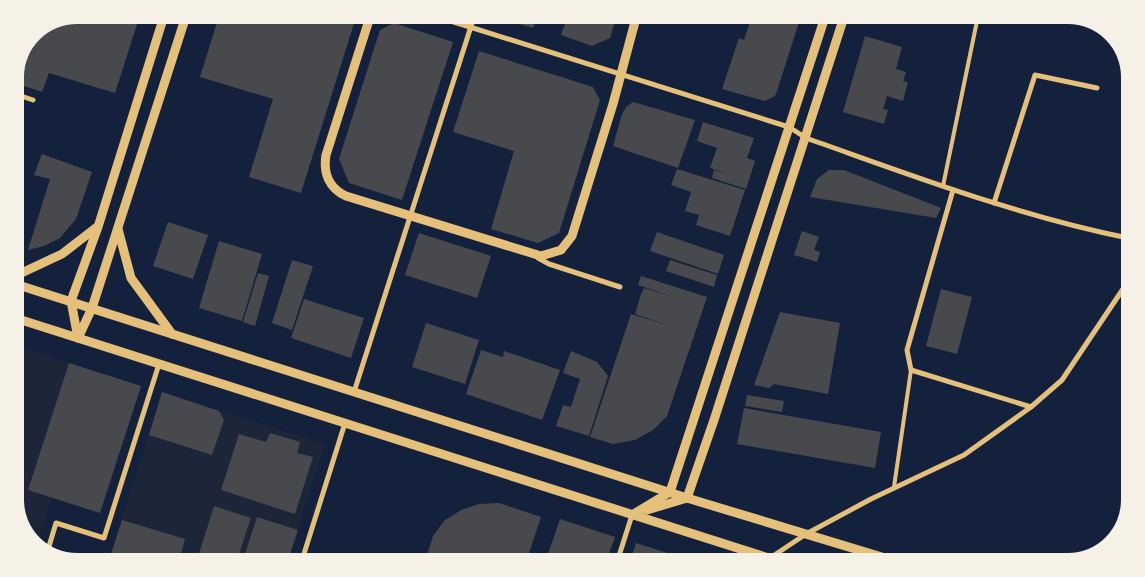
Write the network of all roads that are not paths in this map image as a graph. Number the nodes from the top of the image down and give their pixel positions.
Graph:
1 (161, 24) edge
2 (183, 24) edge
3 (368, 24) edge
4 (459, 24) edge
5 (472, 24) edge
6 (634, 24) edge
7 (823, 24) edge
8 (842, 24) edge
9 (976, 24) edge
10 (471, 28) junction
11 (620, 75) junction
12 (1097, 88) dead end
13 (24, 97) edge
14 (33, 100) dead end
15 (789, 127) junction
16 (806, 138) junction
17 (943, 186) junction
18 (953, 190) junction
19 (994, 203) junction
20 (411, 216) junction
21 (98, 227) junction
22 (117, 228) junction
23 (1121, 236) edge
24 (533, 255) junction
25 (24, 272) edge
26 (24, 287) edge
27 (620, 287) dead end
28 (1121, 292) edge
29 (71, 302) junction
30 (92, 308) junction
31 (24, 321) edge
32 (172, 334) junction
33 (78, 338) junction
34 (159, 364) junction
35 (911, 370) junction
36 (354, 392) junction
37 (1031, 407) junction
38 (345, 423) junction
39 (894, 487) junction
40 (670, 492) junction
41 (687, 498) junction
42 (632, 515) junction
43 (806, 534) junction
44 (49, 546) edge
45 (304, 553) edge
46 (620, 553) edge
47 (754, 553) edge
48 (781, 553) edge
49 (869, 553) edge

1 - 21 street
2 - 22 street
3 - 20 street
4 - 10 street
5 - 10 street
6 - 11 street
7 - 15 street
8 - 16 street
9 - 17 lane
10 - 11 street
10 - 20 street
11 - 15 street
11 - 24 street
12 - 19 street
13 - 14 street
15 - 16 street
15 - 40 street
16 - 17 street
16 - 41 street
17 - 18 street
18 - 19 street
18 - 35 street
19 - 23 street
20 - 24 street
20 - 36 street
21 - 25 street
21 - 29 street
22 - 30 street
22 - 32 street
24 - 27 street
26 - 29 street
28 - 37 street
29 - 30 street
29 - 33 street
30 - 32 street
30 - 33 street
31 - 33 street
32 - 36 street
33 - 34 street
34 - 38 street
34 - 44 street
35 - 37 street
35 - 39 lane
36 - 40 street
37 - 39 street
38 - 42 street
38 - 45 street
39 - 43 street
40 - 41 street
40 - 42 street
41 - 42 street
41 - 43 street
42 - 46 street
42 - 47 street
43 - 48 street
43 - 49 street

